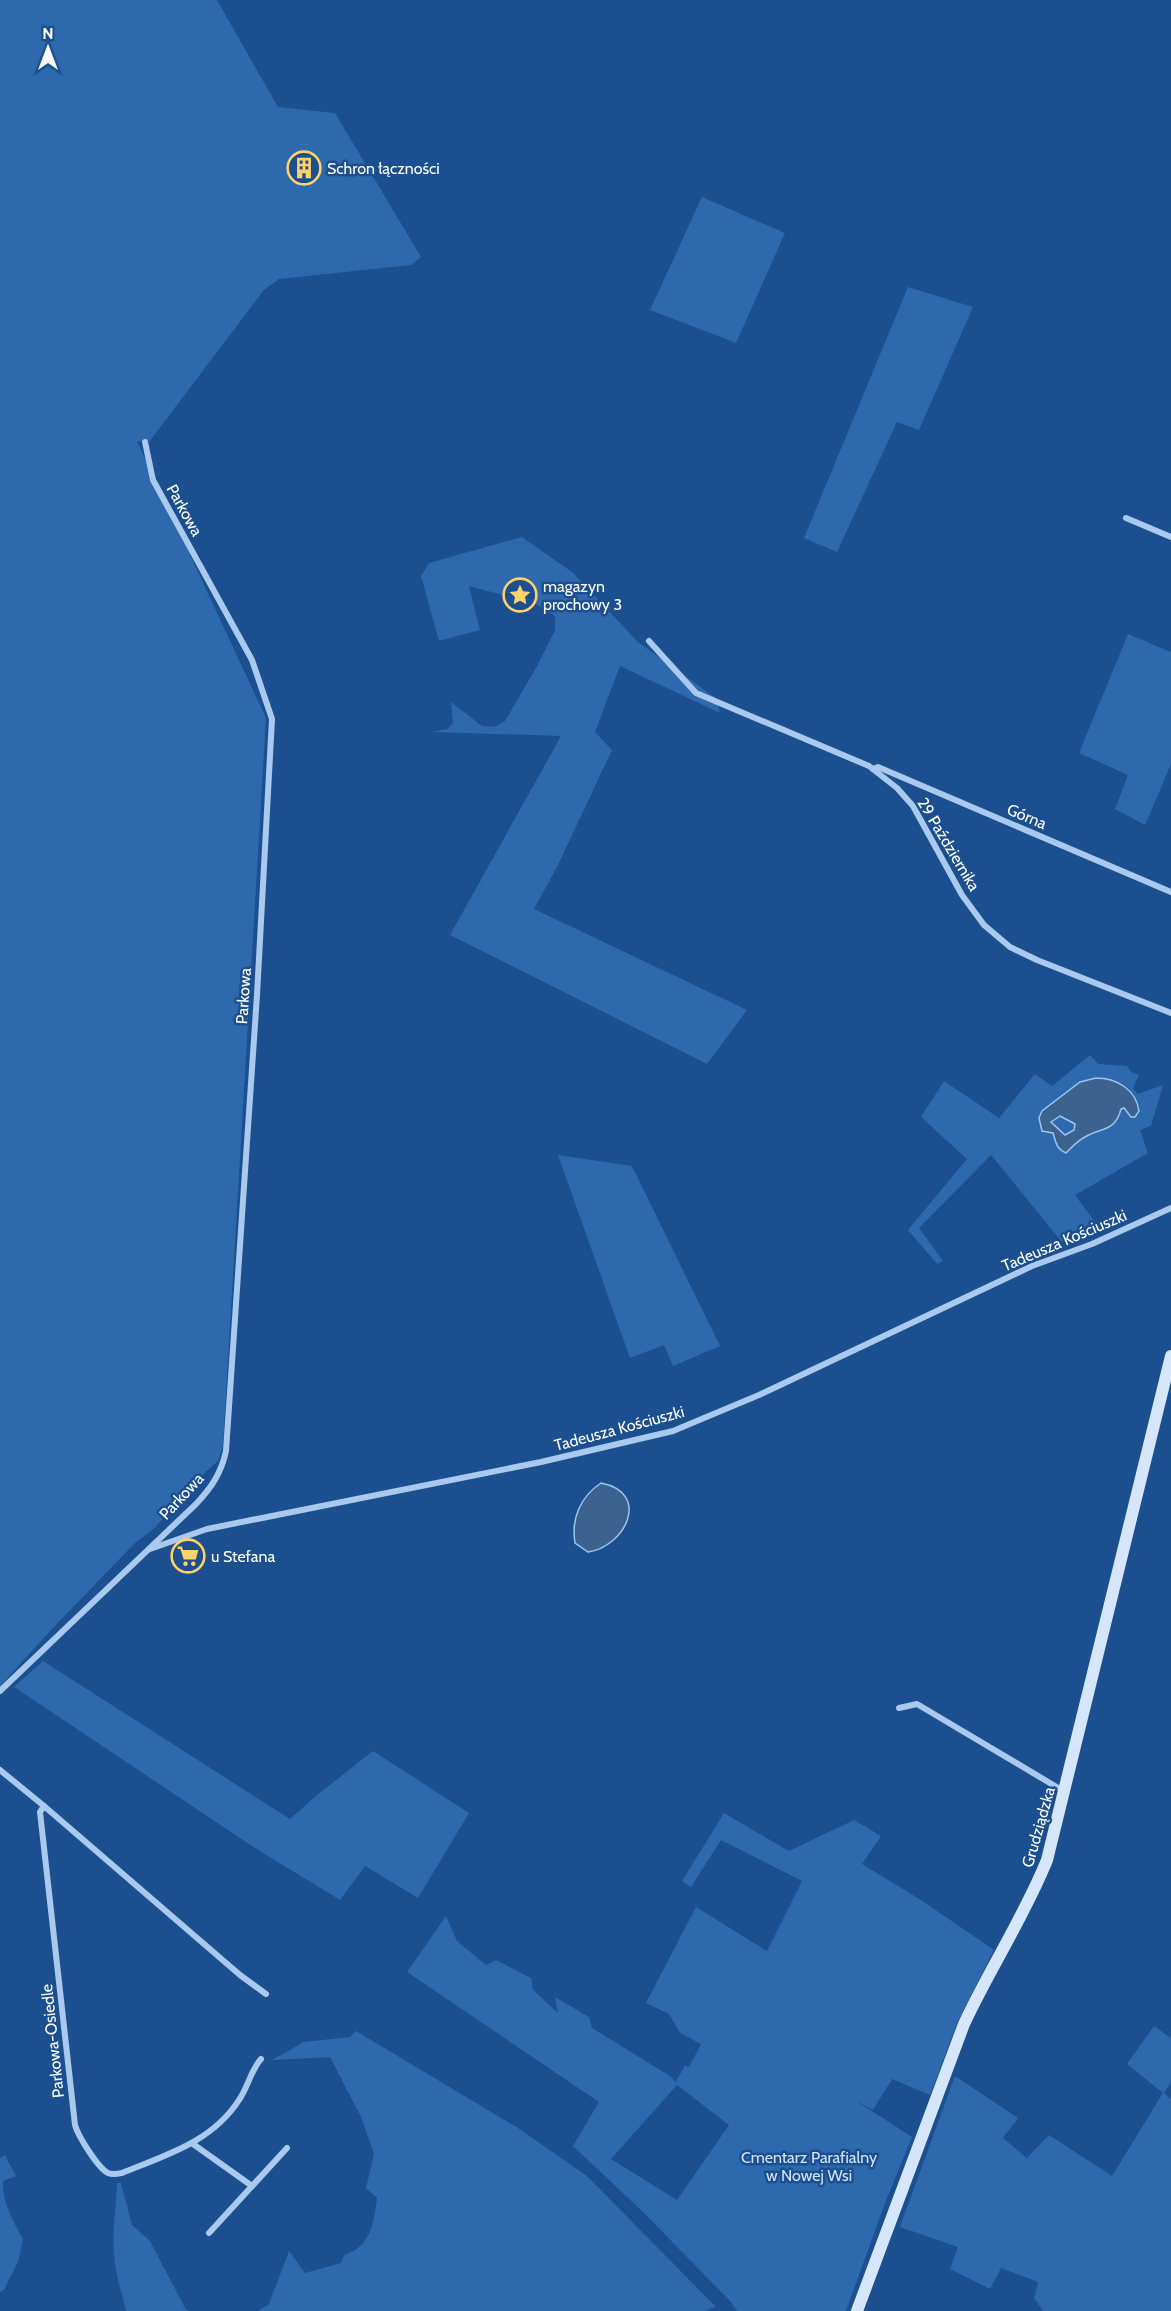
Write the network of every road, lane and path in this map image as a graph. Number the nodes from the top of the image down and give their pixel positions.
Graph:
1 (145, 442) dead end
2 (1126, 518) dead end
3 (1171, 537) edge
4 (649, 642) dead end
5 (873, 769) junction
6 (1171, 892) edge
7 (1171, 1013) edge
8 (1171, 1208) edge
9 (1171, 1356) edge
10 (147, 1550) junction
11 (0, 1691) edge
12 (899, 1708) dead end
13 (0, 1770) edge
14 (1065, 1792) junction
15 (44, 1806) junction
16 (266, 1994) dead end
17 (261, 2059) dead end
18 (193, 2144) junction
19 (287, 2148) dead end
20 (252, 2186) junction
21 (209, 2233) dead end
22 (857, 2311) edge

1 - 10 street, Parkowa
2 - 3 street
4 - 5 street, 29 Października
5 - 6 street, Górna
5 - 7 street, 29 Października
8 - 10 street, Tadeusza Kościuszki
9 - 14 street, Grudziądzka
10 - 11 street, Parkowa
12 - 14 street
13 - 15 street
14 - 22 street, Grudziądzka
15 - 16 street
15 - 18 street, Parkowa-Osiedle
17 - 18 street, Parkowa-Osiedle
18 - 20 street
19 - 20 street
20 - 21 street

